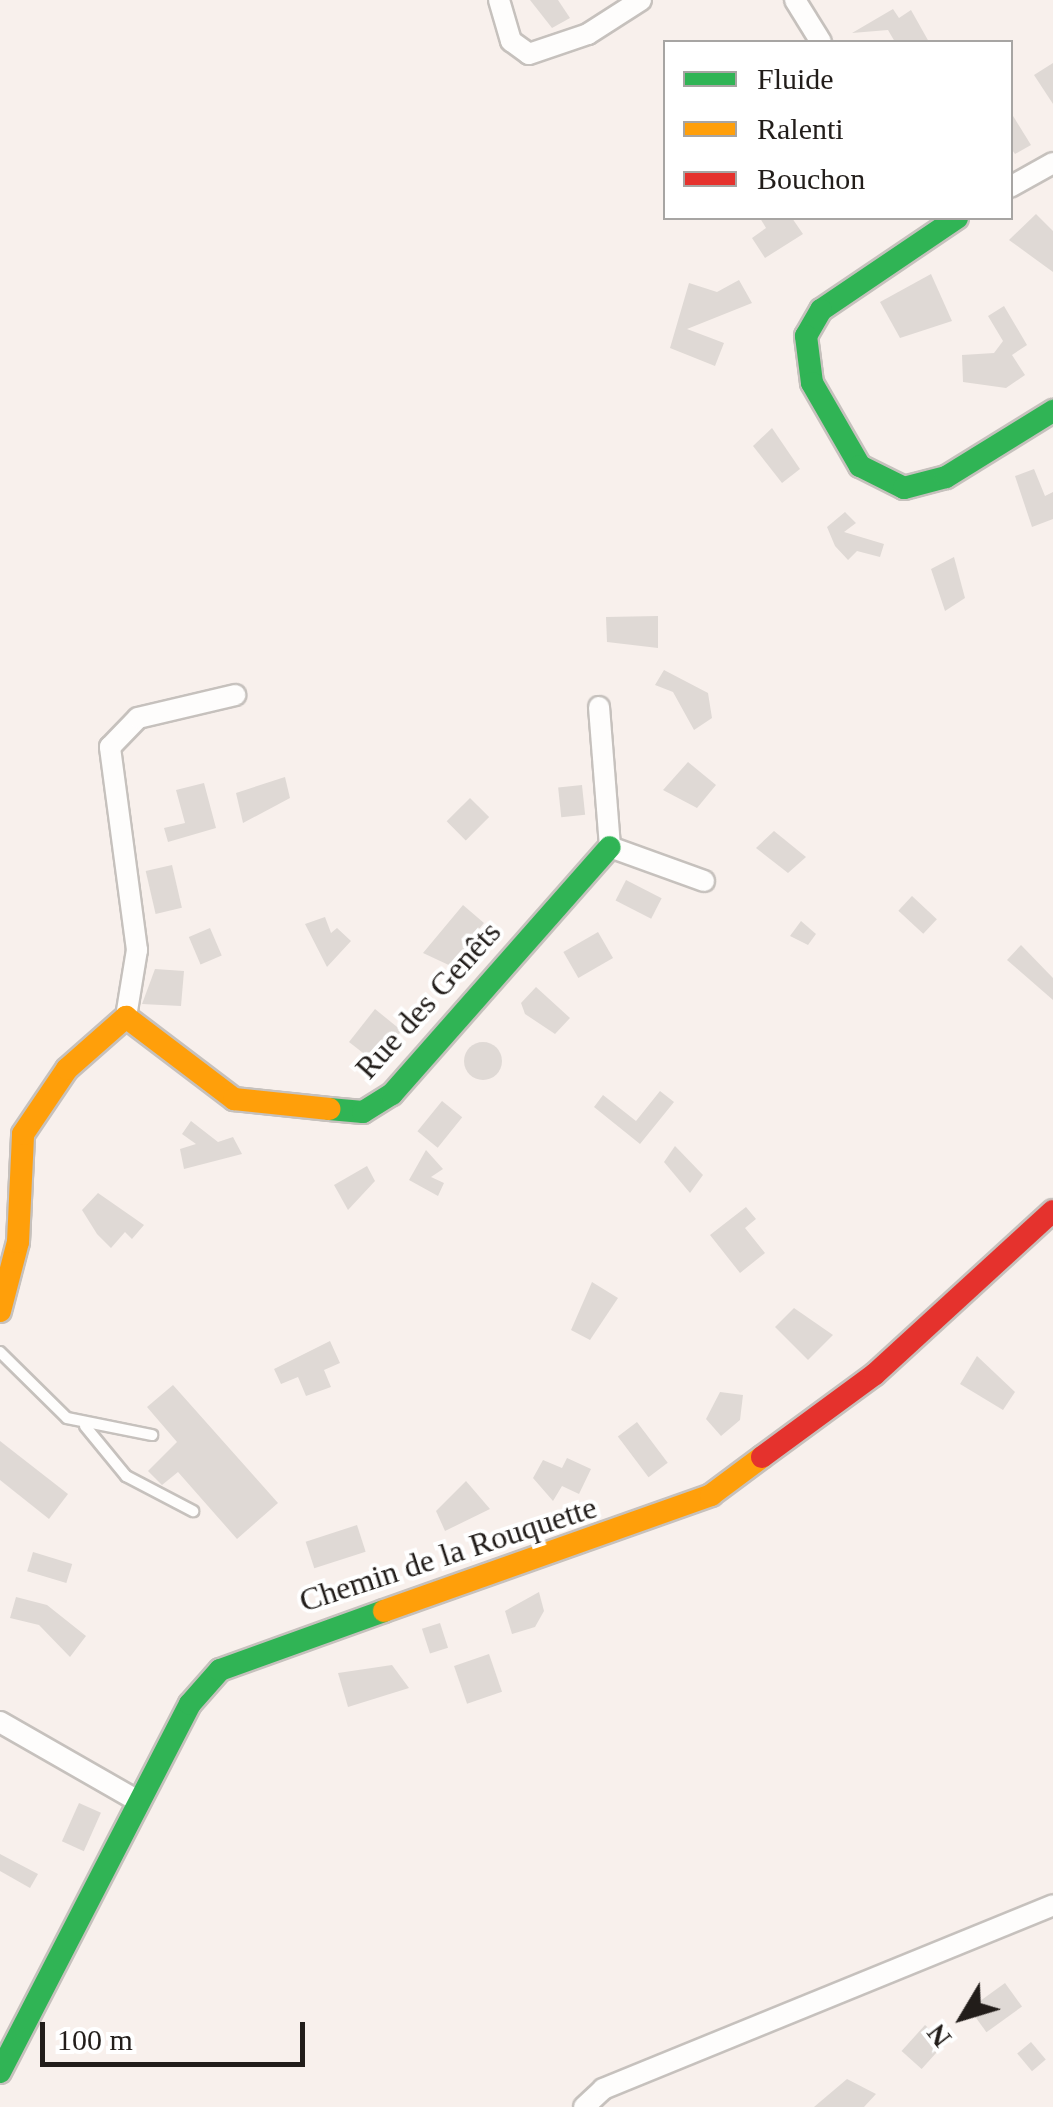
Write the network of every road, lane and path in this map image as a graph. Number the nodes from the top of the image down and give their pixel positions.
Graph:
1 (499, 0) edge
2 (640, 0) edge
3 (796, 0) edge
4 (819, 40) edge
5 (1053, 163) edge
6 (1013, 185) edge
7 (949, 220) edge
8 (1053, 411) edge
9 (235, 695) dead end
10 (599, 707) dead end
11 (610, 847) junction
12 (704, 881) dead end
13 (118, 1022) junction
14 (1053, 1211) edge
15 (0, 1311) edge
16 (0, 1352) edge
17 (84, 1425) junction
18 (152, 1435) dead end
19 (193, 1511) dead end
20 (0, 1722) edge
21 (138, 1801) junction
22 (1053, 1905) edge
23 (0, 2072) edge
24 (584, 2107) edge

1 - 2 street
3 - 4 street
5 - 6 street
7 - 8 street
9 - 13 street
10 - 11 street
11 - 12 street
11 - 13 street, Rue des Genêts
13 - 15 street
14 - 21 street, Chemin de la Rouquette
16 - 17 lane
17 - 18 lane
17 - 19 lane
20 - 21 street
21 - 23 street, Chemin de la Rouquette
22 - 24 street

